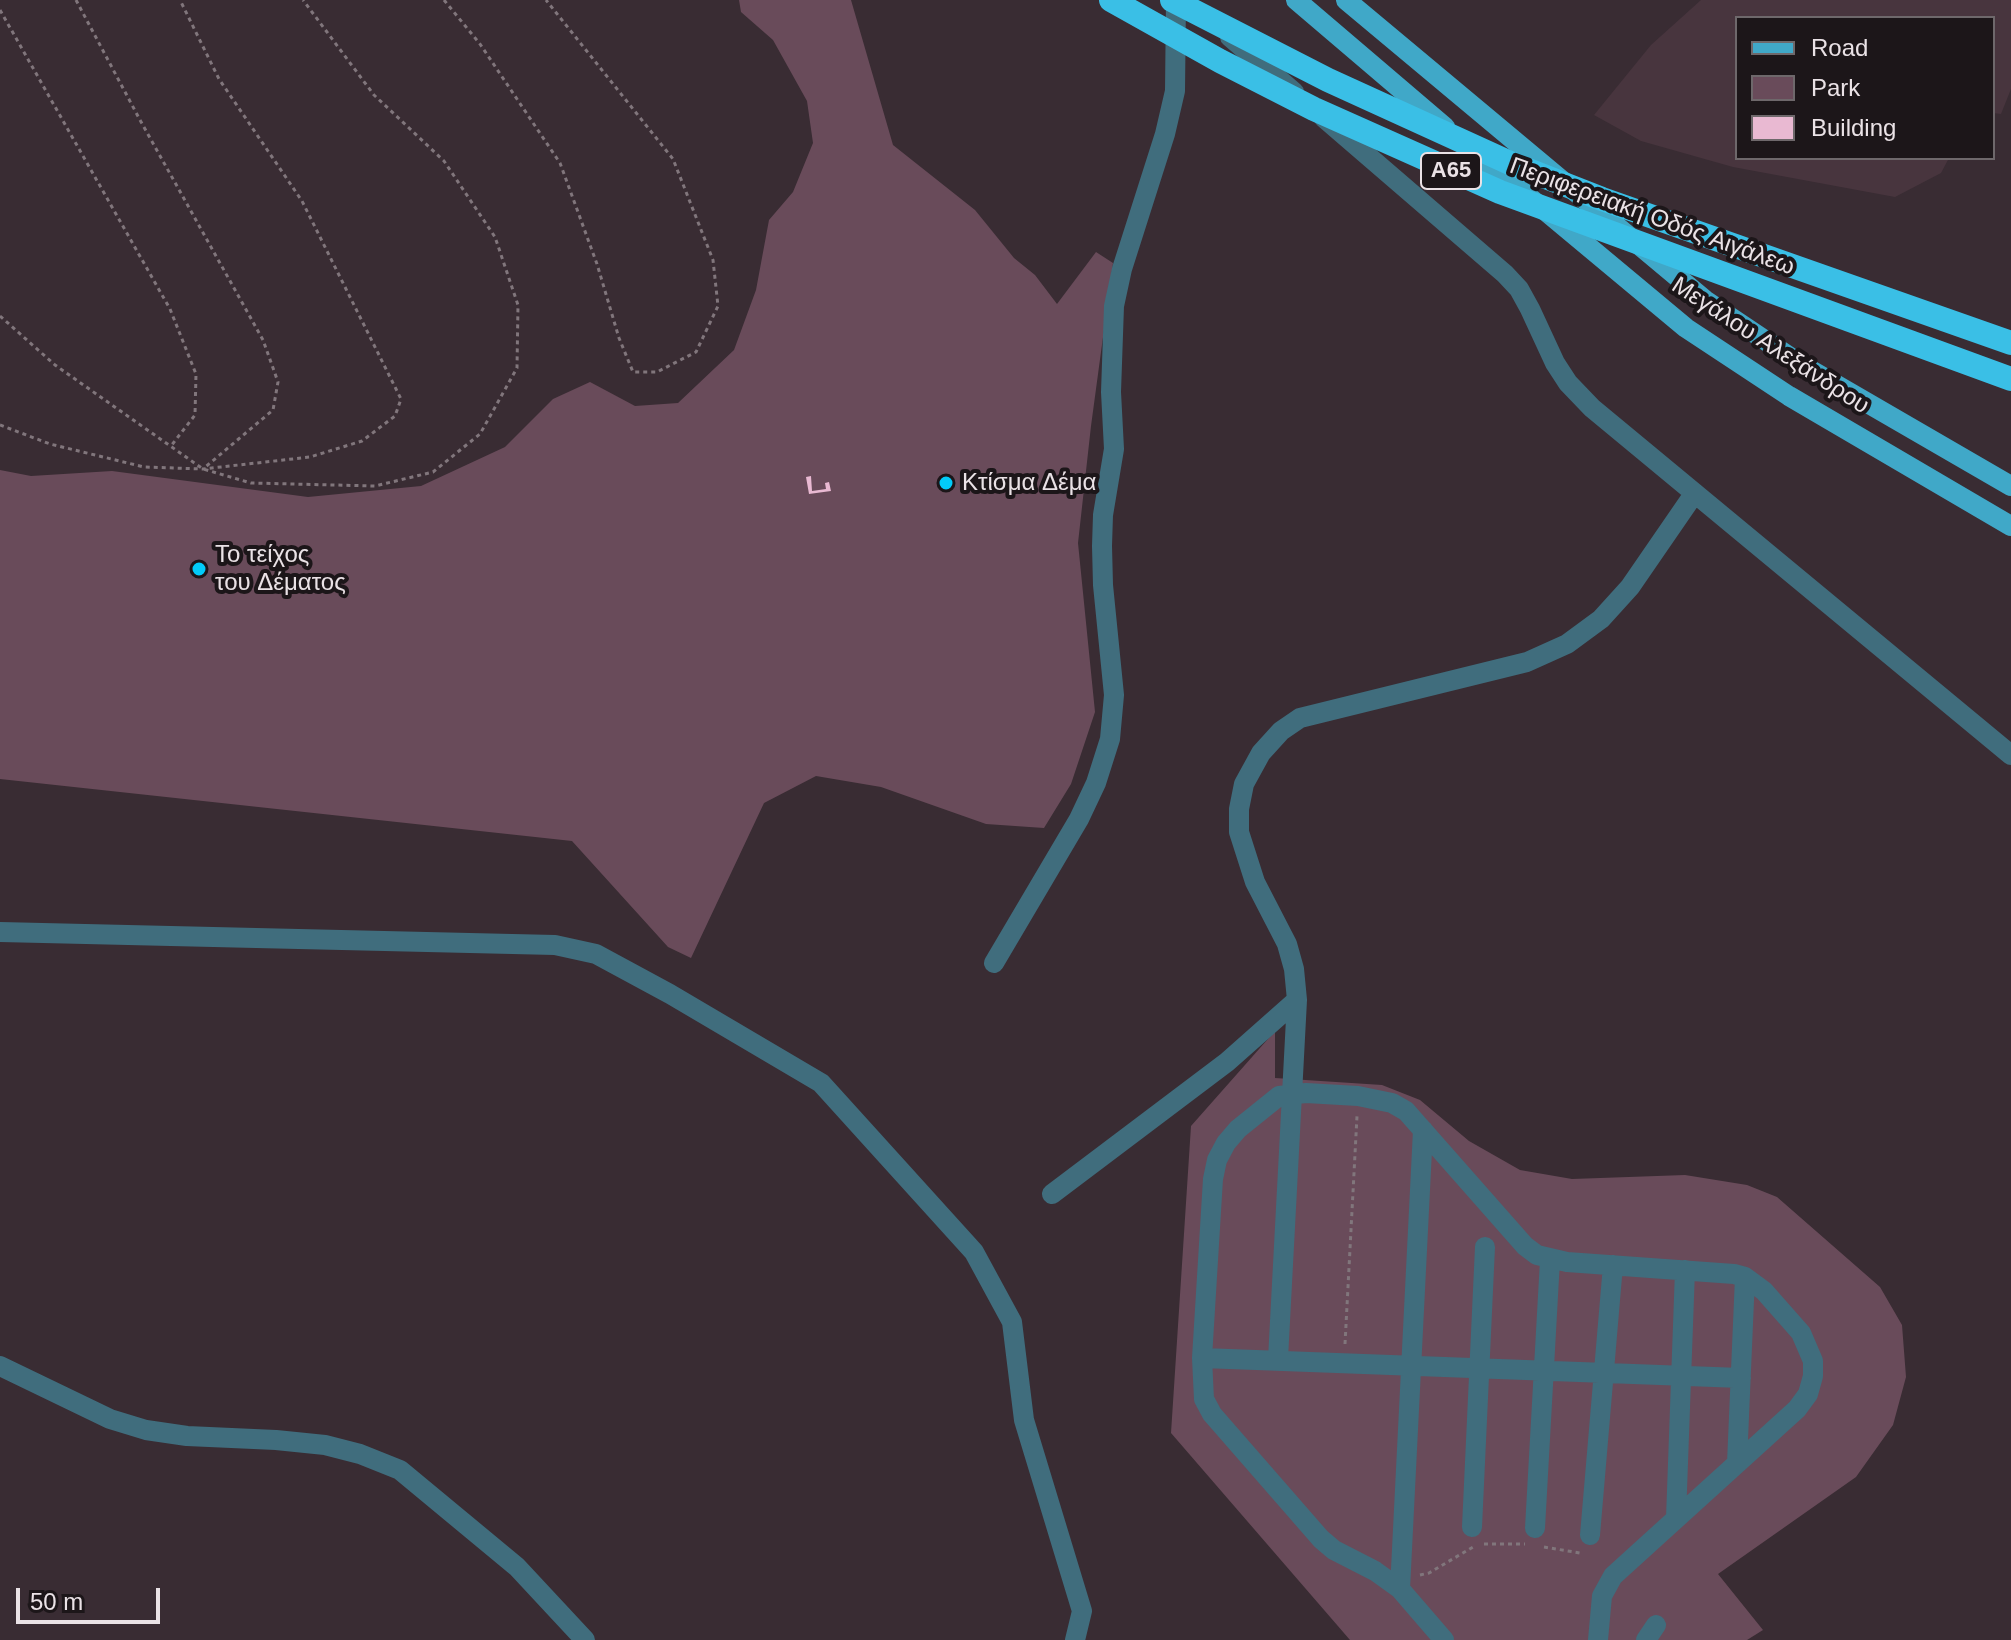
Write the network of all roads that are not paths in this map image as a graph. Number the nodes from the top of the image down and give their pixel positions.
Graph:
1 (1111, 0) edge
2 (1174, 0) edge
3 (1188, 0) edge
4 (1296, 0) edge
5 (1346, 0) edge
6 (2011, 343) edge
7 (2011, 379) edge
8 (2011, 486) edge
9 (1694, 494) junction
10 (2011, 526) edge
11 (2011, 755) edge
12 (0, 932) edge
13 (994, 963) dead end
14 (1297, 1000) junction
15 (1292, 1094) junction
16 (1423, 1130) junction
17 (1052, 1194) dead end
18 (1485, 1247) dead end
19 (1550, 1260) junction
20 (1613, 1265) junction
21 (1685, 1270) junction
22 (1745, 1277) junction
23 (1202, 1358) junction
24 (1278, 1359) junction
25 (1411, 1364) junction
26 (0, 1366) edge
27 (1480, 1367) junction
28 (1544, 1370) junction
29 (1604, 1372) junction
30 (1681, 1375) junction
31 (1741, 1378) junction
32 (1737, 1463) junction
33 (1676, 1518) junction
34 (1472, 1527) dead end
35 (1535, 1528) dead end
36 (1589, 1545) road end
37 (1400, 1583) junction
38 (585, 1640) edge
39 (1075, 1640) edge
40 (1444, 1640) edge
41 (1598, 1640) edge

1 - 7 highway, Περιφερειακή Οδός Αιγάλεω / Α65
2 - 6 highway, Περιφερειακή Οδός Αιγάλεω / Α65
2 - 13 street
3 - 9 street
4 - 10 main road, Μεγάλου Αλεξάνδρου
5 - 8 main road, Μεγάλου Αλεξάνδρου
9 - 11 street
9 - 14 street
12 - 39 street
14 - 15 street
14 - 17 street
15 - 16 street
15 - 23 street
15 - 24 street
16 - 19 street
16 - 25 street
18 - 27 street
19 - 20 street
19 - 28 street
20 - 21 street
20 - 29 street
21 - 22 street
21 - 30 street
22 - 31 street
22 - 32 street
23 - 24 street
23 - 37 street
24 - 25 street
25 - 27 street
25 - 37 street
26 - 38 street
27 - 28 street
27 - 34 street
28 - 29 street
28 - 35 street
29 - 30 street
29 - 36 street
30 - 31 street
30 - 33 street
31 - 32 street
32 - 33 street
33 - 41 street
37 - 40 street

